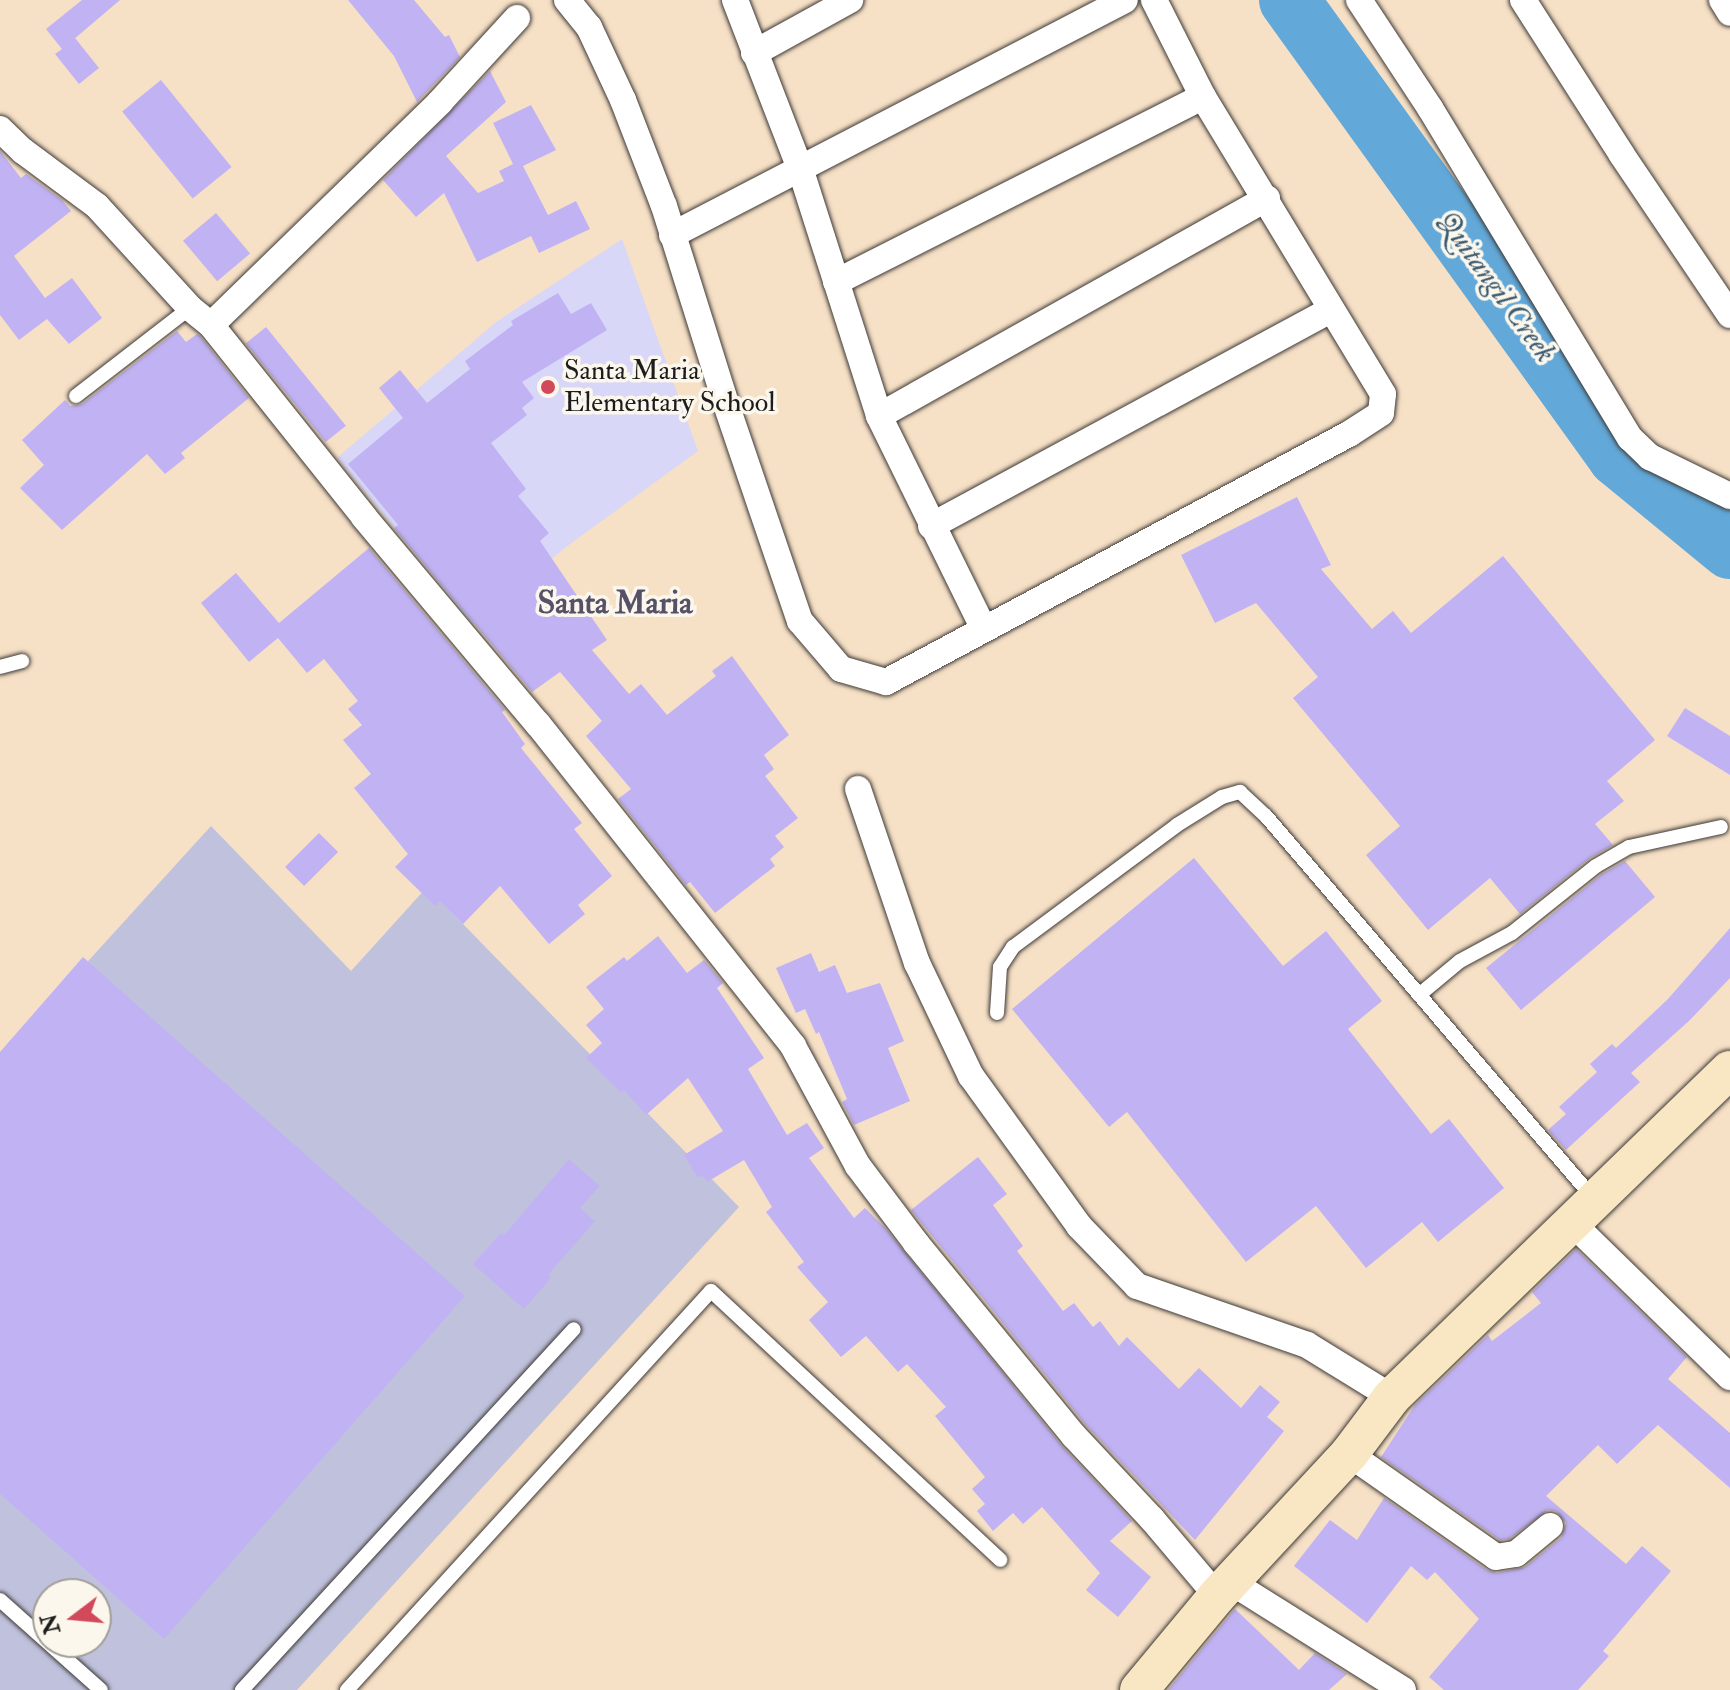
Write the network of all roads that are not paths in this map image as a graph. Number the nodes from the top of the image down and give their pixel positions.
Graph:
1 (735, 0) edge
2 (850, 0) edge
3 (1125, 0) edge
4 (1154, 0) edge
5 (1359, 0) edge
6 (1523, 0) edge
7 (1722, 0) edge
8 (576, 3) edge
9 (1730, 13) edge
10 (517, 18) dead end
11 (754, 53) junction
12 (1203, 97) junction
13 (0, 129) edge
14 (801, 171) junction
15 (1267, 198) junction
16 (672, 235) junction
17 (836, 282) junction
18 (190, 308) junction
19 (1331, 310) junction
20 (1730, 315) edge
21 (211, 325) junction
22 (76, 396) dead end
23 (879, 416) junction
24 (1730, 496) edge
25 (931, 526) junction
26 (983, 627) junction
27 (22, 661) dead end
28 (0, 667) edge
29 (858, 789) dead end
30 (1721, 827) dead end
31 (1419, 995) junction
32 (997, 1013) dead end
33 (1730, 1070) edge
34 (1583, 1210) junction
35 (574, 1329) dead end
36 (1730, 1377) edge
37 (1392, 1397) junction
38 (1349, 1454) junction
39 (1550, 1526) dead end
40 (1000, 1560) dead end
41 (1224, 1589) junction
42 (0, 1600) edge
43 (101, 1690) edge
44 (242, 1690) edge
45 (347, 1690) edge
46 (1139, 1690) edge
47 (1403, 1690) edge

1 - 11 street
2 - 11 street
3 - 14 street
4 - 12 street
5 - 24 street
6 - 20 street
7 - 9 street
8 - 16 street
10 - 21 street
11 - 14 street
12 - 15 street
12 - 17 street
13 - 18 street
14 - 16 street
14 - 17 street
15 - 19 street
15 - 23 street
16 - 26 street
17 - 23 street
18 - 21 street
18 - 22 lane
19 - 25 street
19 - 26 street
21 - 41 street
23 - 25 street
25 - 26 street
27 - 28 lane
29 - 37 street
30 - 31 lane
31 - 32 lane
31 - 34 lane
33 - 34 street
34 - 36 street
34 - 37 street
35 - 44 lane
37 - 38 street
38 - 39 street
38 - 41 street
40 - 45 lane
41 - 46 street
41 - 47 street
42 - 43 lane

